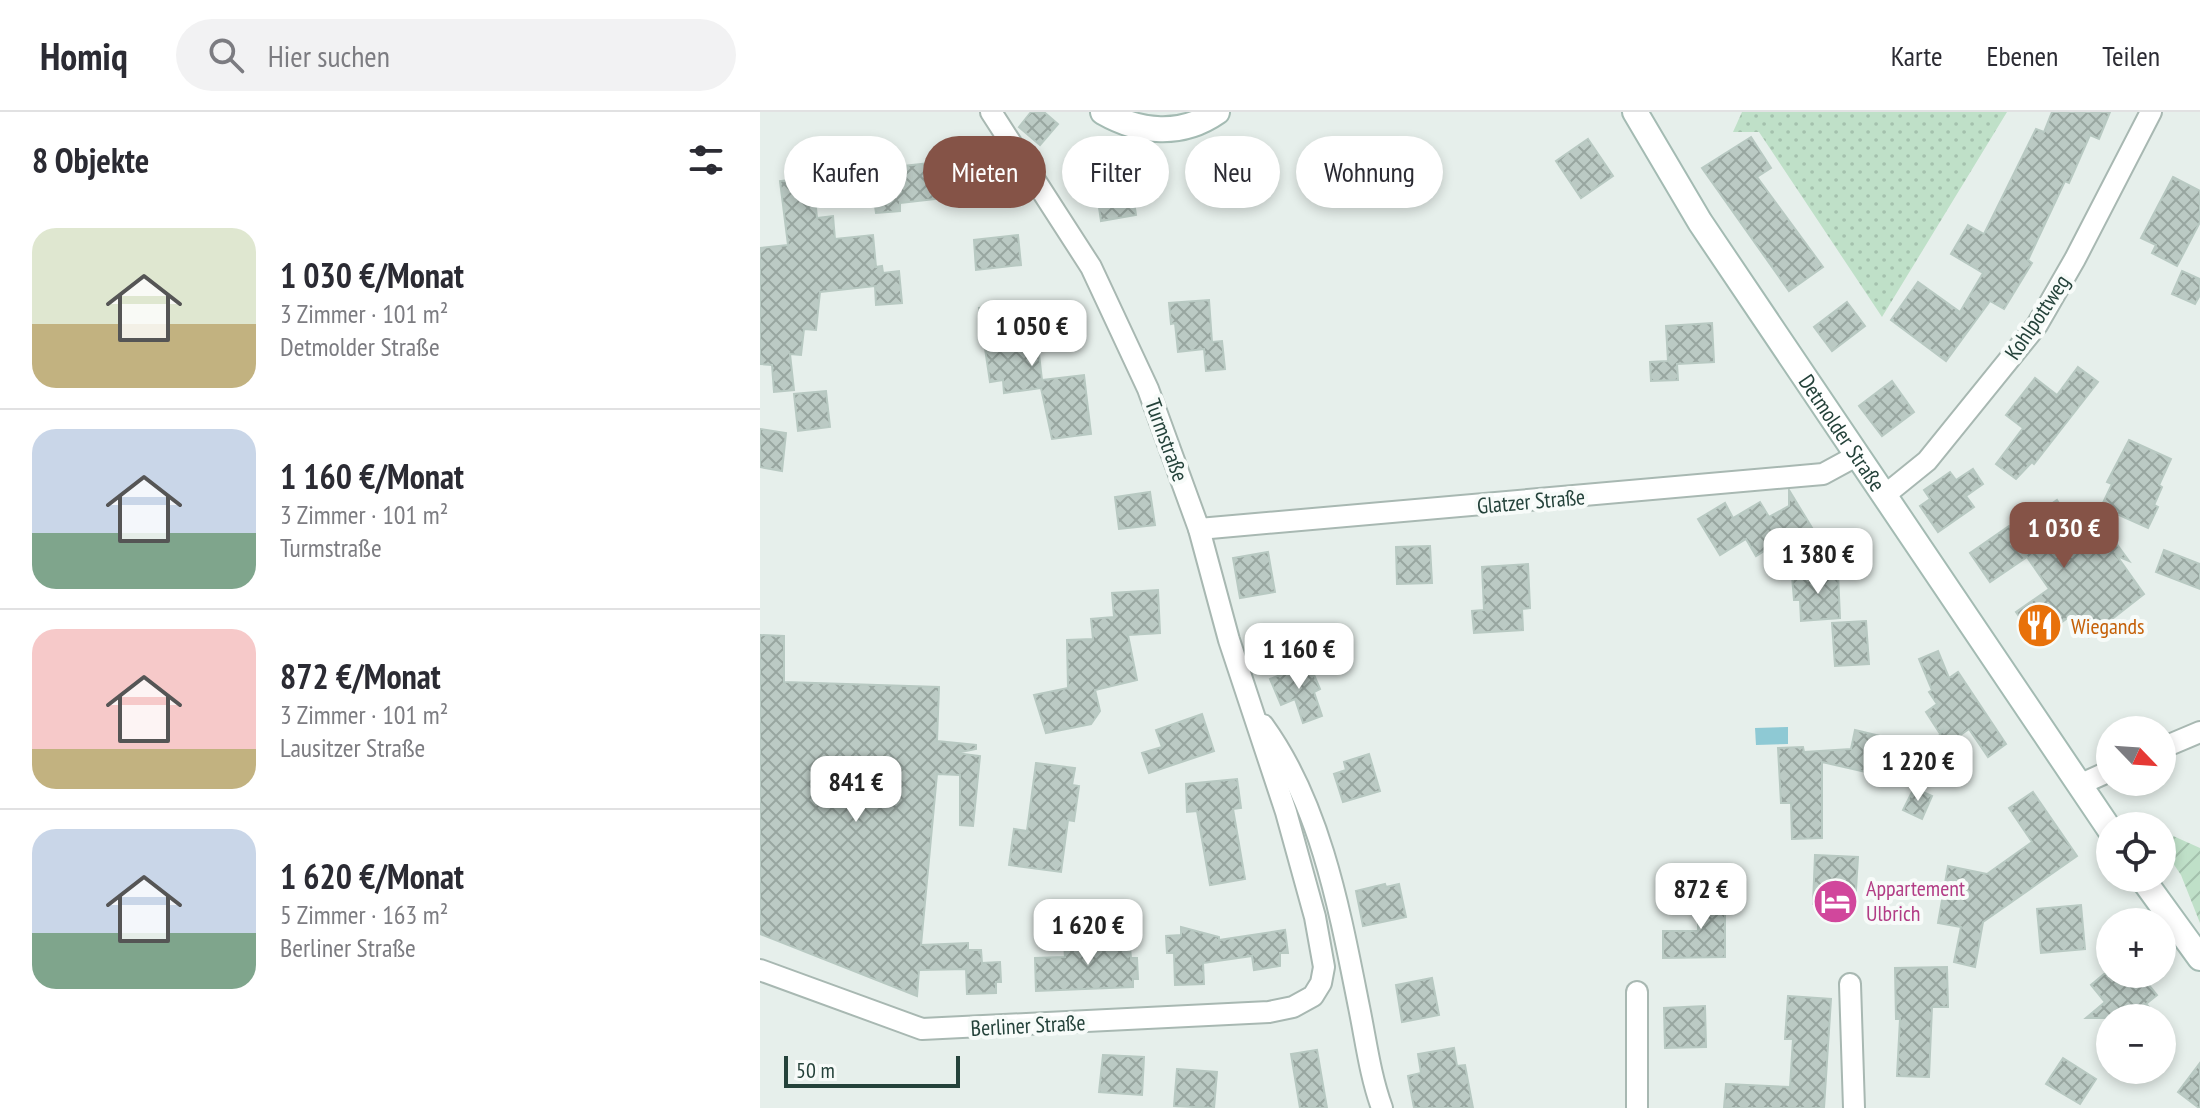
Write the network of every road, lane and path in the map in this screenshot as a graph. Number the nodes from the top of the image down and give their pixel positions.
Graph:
1 (991, 112) edge
2 (1103, 112) edge
3 (1217, 112) edge
4 (1635, 112) edge
5 (2151, 112) edge
6 (1858, 455) junction
7 (1885, 495) junction
8 (1199, 529) junction
9 (1250, 706) junction
10 (2200, 732) edge
11 (2176, 742) edge
12 (2096, 777) edge
13 (2079, 785) junction
14 (2098, 812) edge
15 (2152, 892) edge
16 (2200, 958) edge
17 (760, 970) edge
18 (1850, 984) dead end
19 (1637, 992) dead end
20 (1305, 1001) joint
21 (1382, 1108) edge
22 (1637, 1108) edge
23 (1854, 1108) edge

1 - 8 street, Turmstraße
2 - 3 main road
4 - 6 main road, Detmolder Straße
5 - 7 street, Kohlpottweg
6 - 7 main road, Detmolder Straße
6 - 8 street, Glatzer Straße
7 - 13 main road, Detmolder Straße
8 - 9 street, Turmstraße
9 - 20 street, Turmstraße
9 - 21 street, Turmstraße
10 - 11 street
12 - 13 street
13 - 14 main road, Detmolder Straße
15 - 16 main road
17 - 20 street, Berliner Straße
18 - 23 street
19 - 22 street

